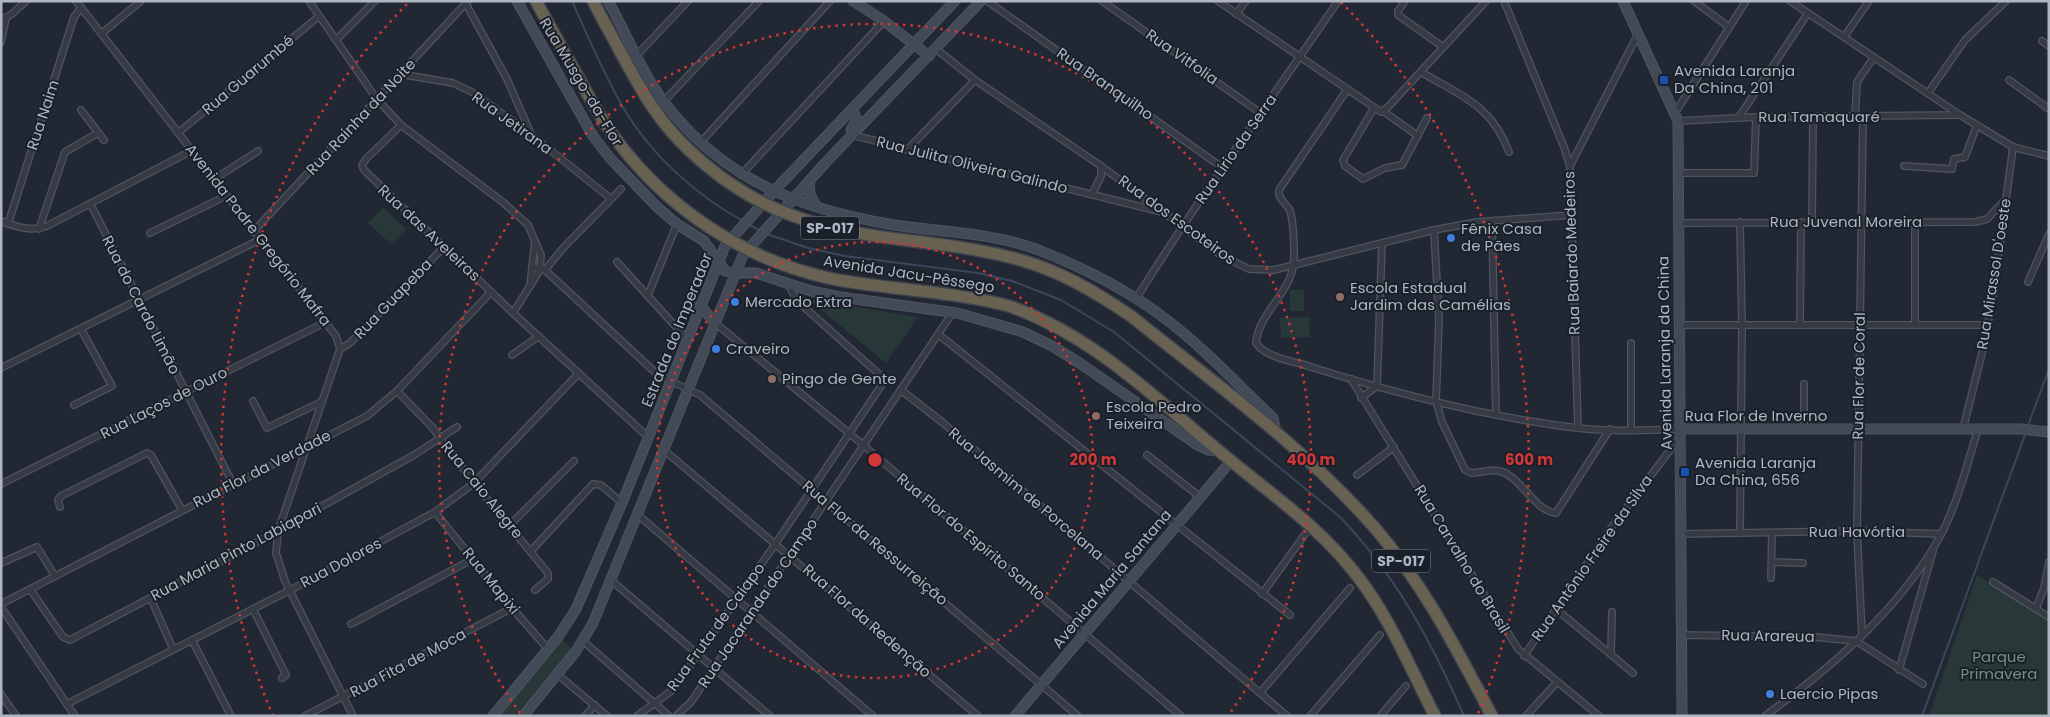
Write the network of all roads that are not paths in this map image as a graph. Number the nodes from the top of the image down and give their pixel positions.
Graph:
1 (26, 1) edge
2 (76, 1) edge
3 (141, 1) edge
4 (309, 1) edge
5 (375, 1) edge
6 (517, 1) edge
7 (536, 1) edge
8 (593, 1) edge
9 (688, 1) edge
10 (759, 1) edge
11 (830, 1) edge
12 (853, 1) edge
13 (955, 1) edge
14 (981, 1) edge
15 (986, 1) edge
16 (1102, 1) edge
17 (1218, 1) edge
18 (1246, 1) edge
19 (1338, 1) edge
20 (1404, 1) edge
21 (1486, 1) edge
22 (1504, 1) edge
23 (1623, 1) edge
24 (1694, 1) edge
25 (1746, 1) edge
26 (1790, 1) edge
27 (1869, 1) edge
28 (2006, 1) edge
29 (467, 3) edge
30 (611, 3) edge
31 (81, 8) junction
32 (1808, 13) junction
33 (1236, 14) junction
34 (318, 17) junction
35 (4, 19) edge
36 (884, 21) junction
37 (1729, 27) junction
38 (101, 34) junction
39 (1638, 34) junction
40 (1844, 37) junction
41 (336, 40) junction
42 (2042, 41) dead end
43 (1, 42) edge
44 (913, 44) junction
45 (2049, 46) edge
46 (1443, 47) junction
47 (936, 49) junction
48 (637, 55) junction
49 (929, 56) junction
50 (1300, 57) junction
51 (1874, 57) junction
52 (1420, 72) junction
53 (400, 74) junction
54 (975, 80) junction
55 (2009, 80) dead end
56 (1347, 90) junction
57 (1928, 93) junction
58 (376, 98) junction
59 (664, 102) junction
60 (1374, 108) junction
61 (2049, 109) edge
62 (81, 110) dead end
63 (852, 110) junction
64 (1383, 111) junction
65 (1262, 114) junction
66 (1960, 116) junction
67 (1676, 117) junction
68 (1756, 117) junction
69 (1813, 117) junction
70 (1855, 117) junction
71 (1863, 117) junction
72 (1427, 118) dead end
73 (1739, 118) junction
74 (400, 125) junction
75 (1977, 125) junction
76 (98, 133) junction
77 (178, 133) junction
78 (532, 136) junction
79 (852, 136) junction
80 (1418, 136) junction
81 (104, 140) dead end
82 (701, 142) junction
83 (2012, 147) junction
84 (907, 150) junction
85 (191, 151) junction
86 (258, 151) dead end
87 (1509, 152) dead end
88 (2049, 156) edge
89 (1101, 166) junction
90 (1570, 166) junction
91 (1904, 166) dead end
92 (1223, 168) junction
93 (1677, 173) junction
94 (741, 175) junction
95 (213, 180) junction
96 (810, 180) junction
97 (621, 189) dead end
98 (773, 192) junction
99 (1092, 195) junction
100 (226, 196) junction
101 (610, 198) junction
102 (793, 199) junction
103 (2006, 199) junction
104 (91, 206) junction
105 (817, 207) junction
106 (1164, 212) junction
107 (1571, 215) junction
108 (1, 221) edge
109 (1492, 221) junction
110 (1915, 221) junction
111 (1677, 222) junction
112 (1740, 222) junction
113 (1801, 222) junction
114 (1812, 222) junction
115 (1862, 222) junction
116 (8, 224) junction
117 (678, 224) junction
118 (1182, 224) junction
119 (39, 229) junction
120 (1434, 230) junction
121 (253, 232) junction
122 (150, 233) dead end
123 (2049, 234) edge
124 (259, 240) junction
125 (535, 241) junction
126 (1382, 244) junction
127 (444, 247) junction
128 (617, 262) dead end
129 (718, 263) junction
130 (1294, 265) junction
131 (532, 268) junction
132 (543, 270) junction
133 (734, 273) junction
134 (2028, 282) dead end
135 (788, 284) junction
136 (530, 286) junction
137 (492, 292) junction
138 (648, 295) junction
139 (1136, 298) junction
140 (138, 300) junction
141 (700, 305) junction
142 (953, 312) junction
143 (513, 313) junction
144 (326, 322) junction
145 (714, 322) junction
146 (1800, 324) junction
147 (1861, 324) junction
148 (1915, 324) junction
149 (1678, 325) junction
150 (1742, 325) junction
151 (1988, 325) junction
152 (82, 329) junction
153 (938, 334) junction
154 (539, 336) junction
155 (687, 339) junction
156 (1631, 343) dead end
157 (340, 349) junction
158 (512, 355) dead end
159 (1, 368) edge
160 (579, 373) junction
161 (668, 379) junction
162 (1351, 379) junction
163 (1804, 384) dead end
164 (1377, 386) junction
165 (688, 388) junction
166 (901, 390) junction
167 (398, 391) junction
168 (185, 392) junction
169 (1361, 398) junction
170 (253, 401) dead end
171 (1436, 401) junction
172 (321, 402) junction
173 (74, 405) dead end
174 (1496, 415) junction
175 (457, 427) dead end
176 (1578, 428) junction
177 (1963, 428) junction
178 (1610, 429) junction
179 (1804, 429) junction
180 (1978, 429) junction
181 (1631, 430) junction
182 (1740, 430) junction
183 (1858, 430) junction
184 (1276, 432) junction
185 (2049, 432) edge
186 (849, 433) junction
187 (1680, 433) junction
188 (648, 437) junction
189 (441, 439) junction
190 (307, 446) junction
191 (863, 446) junction
192 (1394, 447) junction
193 (664, 450) junction
194 (1219, 451) junction
195 (1146, 455) dead end
196 (574, 461) dead end
197 (1231, 461) junction
198 (1357, 475) dead end
199 (474, 483) junction
200 (1, 484) edge
201 (233, 484) junction
202 (812, 489) junction
203 (1200, 497) junction
204 (826, 500) junction
205 (622, 503) junction
206 (60, 507) dead end
207 (182, 510) junction
208 (435, 512) junction
209 (638, 515) junction
210 (510, 525) junction
211 (1176, 525) junction
212 (1311, 526) junction
213 (278, 531) junction
214 (1857, 531) junction
215 (1740, 532) junction
216 (1772, 533) junction
217 (1680, 534) junction
218 (1941, 534) junction
219 (776, 543) junction
220 (1934, 547) junction
221 (531, 551) junction
222 (790, 555) junction
223 (473, 560) junction
224 (1773, 562) junction
225 (2049, 562) edge
226 (1, 564) edge
227 (1803, 564) dead end
228 (55, 576) junction
229 (1771, 578) dead end
230 (612, 581) junction
231 (1128, 581) junction
232 (1993, 582) dead end
233 (1350, 588) dead end
234 (30, 589) junction
235 (289, 590) junction
236 (535, 590) dead end
237 (1262, 594) junction
238 (151, 599) junction
239 (735, 599) junction
240 (1, 606) edge
241 (253, 608) junction
242 (512, 608) junction
243 (1556, 609) junction
244 (2036, 609) junction
245 (751, 612) junction
246 (1612, 612) dead end
247 (1290, 615) dead end
248 (2049, 617) edge
249 (351, 624) dead end
250 (1085, 633) junction
251 (1680, 634) junction
252 (1380, 635) dead end
253 (1862, 635) junction
254 (192, 640) junction
255 (583, 641) junction
256 (1856, 641) junction
257 (173, 649) junction
258 (548, 649) junction
259 (1611, 654) junction
260 (699, 655) junction
261 (1524, 656) junction
262 (714, 668) junction
263 (1899, 670) junction
264 (1633, 673) dead end
265 (557, 674) junction
266 (1557, 682) junction
267 (290, 683) dead end
268 (1922, 684) dead end
269 (1042, 685) junction
270 (1406, 686) dead end
271 (1260, 693) junction
272 (1, 694) edge
273 (344, 697) junction
274 (67, 704) junction
275 (655, 704) junction
276 (595, 705) junction
277 (309, 715) edge
278 (16, 716) edge
279 (75, 716) edge
280 (231, 716) edge
281 (353, 716) edge
282 (493, 716) edge
283 (523, 716) edge
284 (586, 716) edge
285 (608, 716) edge
286 (637, 716) edge
287 (669, 716) edge
288 (676, 716) edge
289 (770, 716) edge
290 (873, 716) edge
291 (978, 716) edge
292 (1015, 716) edge
293 (1078, 716) edge
294 (1181, 716) edge
295 (1288, 716) edge
296 (1310, 716) edge
297 (1380, 716) edge
298 (1435, 716) edge
299 (1492, 716) edge
300 (1526, 716) edge
301 (1599, 716) edge
302 (1682, 716) edge
303 (1765, 716) edge

1 - 35 street
2 - 31 street, Avenida Padre Gregório Mafra
3 - 38 street
4 - 34 street
5 - 41 street
6 - 117 street, Rua Musgo-da-Flor
7 - 194 highway, Avenida Jacu-Pêssego / SP-017, bridge
8 - 184 highway, SP-017, bridge
9 - 48 street
10 - 59 street
11 - 82 street
12 - 36 street
13 - 44 street, Estrada do Imperador
14 - 47 street, Estrada do Imperador
15 - 92 street, Rua Branquilho
16 - 65 street, Rua Vitfolia
17 - 33 street
18 - 33 street
19 - 50 street, Rua Lírio da Serra
20 - 46 street
21 - 46 street
22 - 90 street, Rua Baiardo Medeiros
23 - 39 street, Avenida Laranja da China
24 - 37 street
25 - 37 street
26 - 32 street
27 - 40 street
28 - 57 street
29 - 53 street, Rua Rainha da Noite
29 - 78 street
30 - 48 street
31 - 38 street, Avenida Padre Gregório Mafra
31 - 116 street, Rua Naim
32 - 40 street
32 - 73 street
33 - 50 street
34 - 41 street
34 - 77 street, Rua Guarumbé
35 - 43 street
36 - 44 street
36 - 94 street
37 - 67 street
38 - 77 street, Avenida Padre Gregório Mafra
39 - 67 street, Avenida Laranja da China
39 - 90 street
40 - 51 street
41 - 58 street
42 - 45 street
44 - 49 street
44 - 63 street, Estrada do Imperador
46 - 52 street
47 - 49 street, Estrada do Imperador
47 - 54 street, Rua dos Escoteiros
48 - 59 street
49 - 79 street, Estrada do Imperador
50 - 56 street
50 - 65 street, Rua Lírio da Serra
51 - 57 street
51 - 70 street
52 - 64 street
52 - 87 street
53 - 58 street, Rua Rainha da Noite
53 - 78 street, Rua Jetirana
54 - 84 street
54 - 89 street, Rua dos Escoteiros
55 - 61 street
56 - 60 street
56 - 130 street
57 - 66 street
58 - 74 street
58 - 121 street, Rua Rainha da Noite
59 - 82 street
60 - 64 street
60 - 80 street
62 - 76 street
63 - 96 street
63 - 98 street, Estrada do Imperador
64 - 80 street
65 - 92 street, Rua Lírio da Serra
66 - 71 street, Rua Tamaquaré
66 - 75 street
67 - 73 street, Rua Tamaquaré
67 - 93 street, Avenida Laranja da China
68 - 69 street, Rua Tamaquaré
68 - 73 street, Rua Tamaquaré
68 - 93 street
69 - 70 street, Rua Tamaquaré
69 - 114 street
70 - 71 street, Rua Tamaquaré
71 - 115 street, Rua Flor de Coral
72 - 80 street
74 - 125 street
74 - 127 street, Rua das Aveleiras
75 - 83 street
75 - 91 street
76 - 81 street
76 - 119 street
77 - 85 street, Avenida Padre Gregório Mafra
78 - 101 street, Rua Jetirana
79 - 84 street, Rua Julita Oliveira Galindo
79 - 96 street, Estrada do Imperador
82 - 94 street
83 - 88 street
83 - 103 street, Rua Mirassol D'oeste
84 - 99 street, Rua Julita Oliveira Galindo
85 - 95 street, Avenida Padre Gregório Mafra
85 - 104 street
86 - 95 street
89 - 99 street
89 - 106 street, Rua dos Escoteiros
90 - 107 street, Rua Baiardo Medeiros
92 - 118 street, Rua Lírio da Serra
93 - 111 street, Avenida Laranja da China
94 - 98 street
95 - 100 street, Avenida Padre Gregório Mafra
96 - 102 street, Estrada do Imperador
96 - 105 street
97 - 101 street
98 - 102 street
98 - 129 street, Estrada do Imperador
99 - 106 street, Rua Julita Oliveira Galindo
100 - 121 street, Avenida Padre Gregório Mafra
100 - 122 street
101 - 132 street
102 - 105 street
102 - 133 street, Estrada do Imperador
103 - 110 street, Rua Juvenal Moreira
103 - 151 street, Rua Mirassol D'oeste
104 - 119 street
104 - 140 street, Rua do Cardo Limão
105 - 139 street
106 - 118 street, Rua dos Escoteiros
107 - 109 street, Rua dos Escoteiros
107 - 176 street, Rua Baiardo Medeiros
108 - 116 street
109 - 120 street, Rua dos Escoteiros
109 - 174 street
110 - 115 street, Rua Juvenal Moreira
110 - 148 street
111 - 112 street, Rua Juvenal Moreira
111 - 149 street, Avenida Laranja da China
112 - 113 street, Rua Juvenal Moreira
112 - 150 street
113 - 114 street, Rua Juvenal Moreira
113 - 146 street
114 - 115 street, Rua Juvenal Moreira
115 - 147 street, Rua Flor de Coral
116 - 119 street
117 - 129 street, Rua Musgo-da-Flor
117 - 138 street
118 - 130 street, Rua dos Escoteiros
118 - 139 street, Rua Lírio da Serra
120 - 126 street, Rua dos Escoteiros
120 - 171 street
121 - 124 street, Avenida Padre Gregório Mafra
123 - 134 street
124 - 140 street
124 - 144 street, Avenida Padre Gregório Mafra
125 - 131 street
125 - 132 street
126 - 130 street, Rua dos Escoteiros
126 - 164 street
127 - 137 street, Rua das Aveleiras
127 - 157 street, Rua Guapeba
128 - 138 street
129 - 133 street, Rua Musgo-da-Flor
129 - 141 street, Estrada do Imperador
130 - 162 street, Rua Flor de Inverno
131 - 132 street
131 - 136 street
132 - 136 street
132 - 161 street, Rua Flor da Ressurreição
133 - 135 street
133 - 145 street, Estrada do Imperador
135 - 142 street
135 - 186 street, Rua Fruta de Caiapo
136 - 143 street
137 - 143 street, Rua das Aveleiras
137 - 167 street, Rua Flor da Verdade
138 - 155 street
139 - 184 street
140 - 152 street
140 - 168 street, Rua do Cardo Limão
141 - 145 street
141 - 155 street, Estrada do Imperador
142 - 153 street, Rua Jacaranda do Campo
142 - 194 street
143 - 154 street, Rua das Aveleiras
144 - 157 street, Avenida Padre Gregório Mafra
144 - 168 street, Rua Laços de Ouro
145 - 165 street, Estrada do Imperador
145 - 186 street, Rua Flor do Espírito Santo
146 - 147 street
146 - 150 street
147 - 148 street
147 - 183 street, Rua Flor de Coral
148 - 151 street
149 - 150 street
149 - 187 street, Avenida Laranja da China
150 - 182 street
151 - 177 street, Rua Mirassol D'oeste
152 - 159 street
152 - 173 street
153 - 166 street, Rua Jacaranda do Campo
153 - 211 street
154 - 158 street
154 - 160 street, Rua das Aveleiras
155 - 161 street, Estrada do Imperador
156 - 181 street
157 - 172 street
160 - 188 street, Rua das Aveleiras
160 - 199 street, Rua Dolores
161 - 165 street, Rua Flor da Ressurreição
161 - 188 street, Estrada do Imperador
162 - 164 street, Rua Flor de Inverno
162 - 169 street, Rua Carvalho do Brasil
163 - 179 street
164 - 169 street
164 - 171 street, Rua Flor de Inverno
165 - 193 street, Estrada do Imperador
165 - 202 street, Rua Flor da Ressurreição
166 - 191 street, Rua Jacaranda do Campo
166 - 231 street, Rua Jasmim de Porcelana
167 - 189 street, Rua Caio Alegre
167 - 190 street, Rua Flor da Verdade
168 - 200 street, Rua Laços de Ouro
168 - 201 street, Rua do Cardo Limão
169 - 192 street, Rua Carvalho do Brasil
170 - 172 street
171 - 174 street, Rua Flor de Inverno
171 - 178 street
172 - 190 street
174 - 176 street, Rua Flor de Inverno
175 - 189 street, Rua Maria Pinto Labiapari
176 - 178 street, Rua Flor de Inverno
177 - 180 street, Rua Flor de Inverno
177 - 183 street, Rua Flor de Inverno
178 - 181 street, Rua Flor de Inverno
179 - 182 street, Rua Flor de Inverno
179 - 183 street, Rua Flor de Inverno
180 - 185 street, Rua Flor de Inverno
180 - 218 street
181 - 187 street, Rua Flor de Inverno
182 - 187 street, Rua Flor de Inverno
182 - 215 street
183 - 214 street, Rua Flor de Coral
184 - 299 highway, SP-017
186 - 191 street, Rua Flor do Espírito Santo
186 - 202 street, Rua Fruta de Caiapo
187 - 217 street, Avenida Laranja da China
187 - 243 street, Rua Antônio Freire da Silva
188 - 205 street, Estrada do Imperador
189 - 199 street, Rua Caio Alegre
189 - 213 street, Rua Maria Pinto Labiapari
190 - 201 street, Rua Flor da Verdade
190 - 213 street
191 - 204 street, Rua Jacaranda do Campo
191 - 250 street, Rua Flor do Espírito Santo
192 - 198 street
192 - 261 street, Rua Carvalho do Brasil
193 - 209 street, Estrada do Imperador
193 - 219 street, Rua Flor da Redenção
194 - 197 highway, Avenida Jacu-Pêssego / SP-017
195 - 203 street
196 - 210 street
197 - 203 street, Avenida Maria Santana
197 - 212 highway, Avenida Jacu-Pêssego / SP-017
199 - 208 street, Rua Dolores
199 - 210 street, Rua Caio Alegre
201 - 207 street, Rua Flor da Verdade
202 - 204 street, Rua Flor da Ressurreição
202 - 219 street, Rua Fruta de Caiapo
203 - 211 street, Avenida Maria Santana
204 - 222 street, Rua Jacaranda do Campo
204 - 269 street, Rua Flor da Ressurreição
205 - 221 street
205 - 258 street, Estrada do Imperador
206 - 207 street
207 - 228 street, Rua Flor da Verdade
208 - 223 street, Rua Mapixi
208 - 235 street, Rua Dolores
209 - 230 street, Estrada do Imperador
209 - 239 street
210 - 221 street, Rua Caio Alegre
211 - 231 street, Avenida Maria Santana
211 - 237 street
212 - 237 street
212 - 298 highway, Avenida Jacu-Pêssego / SP-017
213 - 235 street
213 - 238 street, Rua Maria Pinto Labiapari
214 - 216 street, Rua Havórtia
214 - 218 street, Rua Havórtia
214 - 253 street, Rua Flor de Coral
215 - 216 street, Rua Havórtia
215 - 217 street, Rua Havórtia
216 - 224 street
217 - 251 street, Avenida Laranja da China
218 - 220 street
219 - 222 street, Rua Flor da Redenção
219 - 239 street, Rua Fruta de Caiapo
220 - 253 street
220 - 263 street
221 - 236 street, Rua Caio Alegre
222 - 245 street, Rua Jacaranda do Campo
222 - 291 street, Rua Flor da Redenção
223 - 242 street, Rua Mapixi
223 - 249 street
224 - 227 street
224 - 229 street
225 - 244 street
226 - 228 street
228 - 234 street, Rua Flor da Verdade
230 - 255 street, Estrada do Imperador
230 - 260 street
231 - 250 street, Avenida Maria Santana
231 - 271 street, Rua Jasmim de Porcelana
232 - 244 street
233 - 271 street
234 - 238 street, Rua Maria Pinto Labiapari
234 - 240 street, Rua Flor da Verdade
235 - 241 street, Rua Dolores
235 - 273 street
237 - 247 street
238 - 257 street
239 - 245 street
239 - 260 street, Rua Fruta de Caiapo
240 - 274 street
241 - 254 street, Rua Dolores
241 - 267 street
242 - 258 street, Rua Mapixi
242 - 273 street, Rua Fita de Moca
243 - 259 street
243 - 261 street, Rua Antônio Freire da Silva
244 - 248 street
245 - 262 street, Rua Jacaranda do Campo
245 - 290 street
246 - 259 street
250 - 269 street, Avenida Maria Santana
250 - 294 street, Rua Flor do Espírito Santo
251 - 256 street, Rua Arareua
251 - 302 street, Avenida Laranja da China
252 - 296 street
253 - 256 street
254 - 257 street, Rua Dolores
254 - 280 street
255 - 265 street, Estrada do Imperador
255 - 275 street
256 - 263 street
256 - 303 street
257 - 274 street, Rua Dolores
258 - 282 street, Estrada do Imperador
259 - 264 street
260 - 262 street
260 - 275 street, Rua Fruta de Caiapo
261 - 266 street, Rua Carvalho do Brasil
262 - 288 street, Rua Jacaranda do Campo
262 - 289 street
263 - 268 street
265 - 276 street
265 - 283 street, Estrada do Imperador
266 - 300 street
266 - 301 street, Rua Carvalho do Brasil
269 - 292 street, Avenida Maria Santana
269 - 293 street, Rua Flor da Ressurreição
270 - 297 street
271 - 295 street, Rua Jasmim de Porcelana
272 - 278 street
273 - 277 street, Rua Fita de Moca
273 - 281 street
274 - 279 street
275 - 286 street, Rua Fruta de Caiapo
275 - 287 street
276 - 284 street
276 - 285 street

